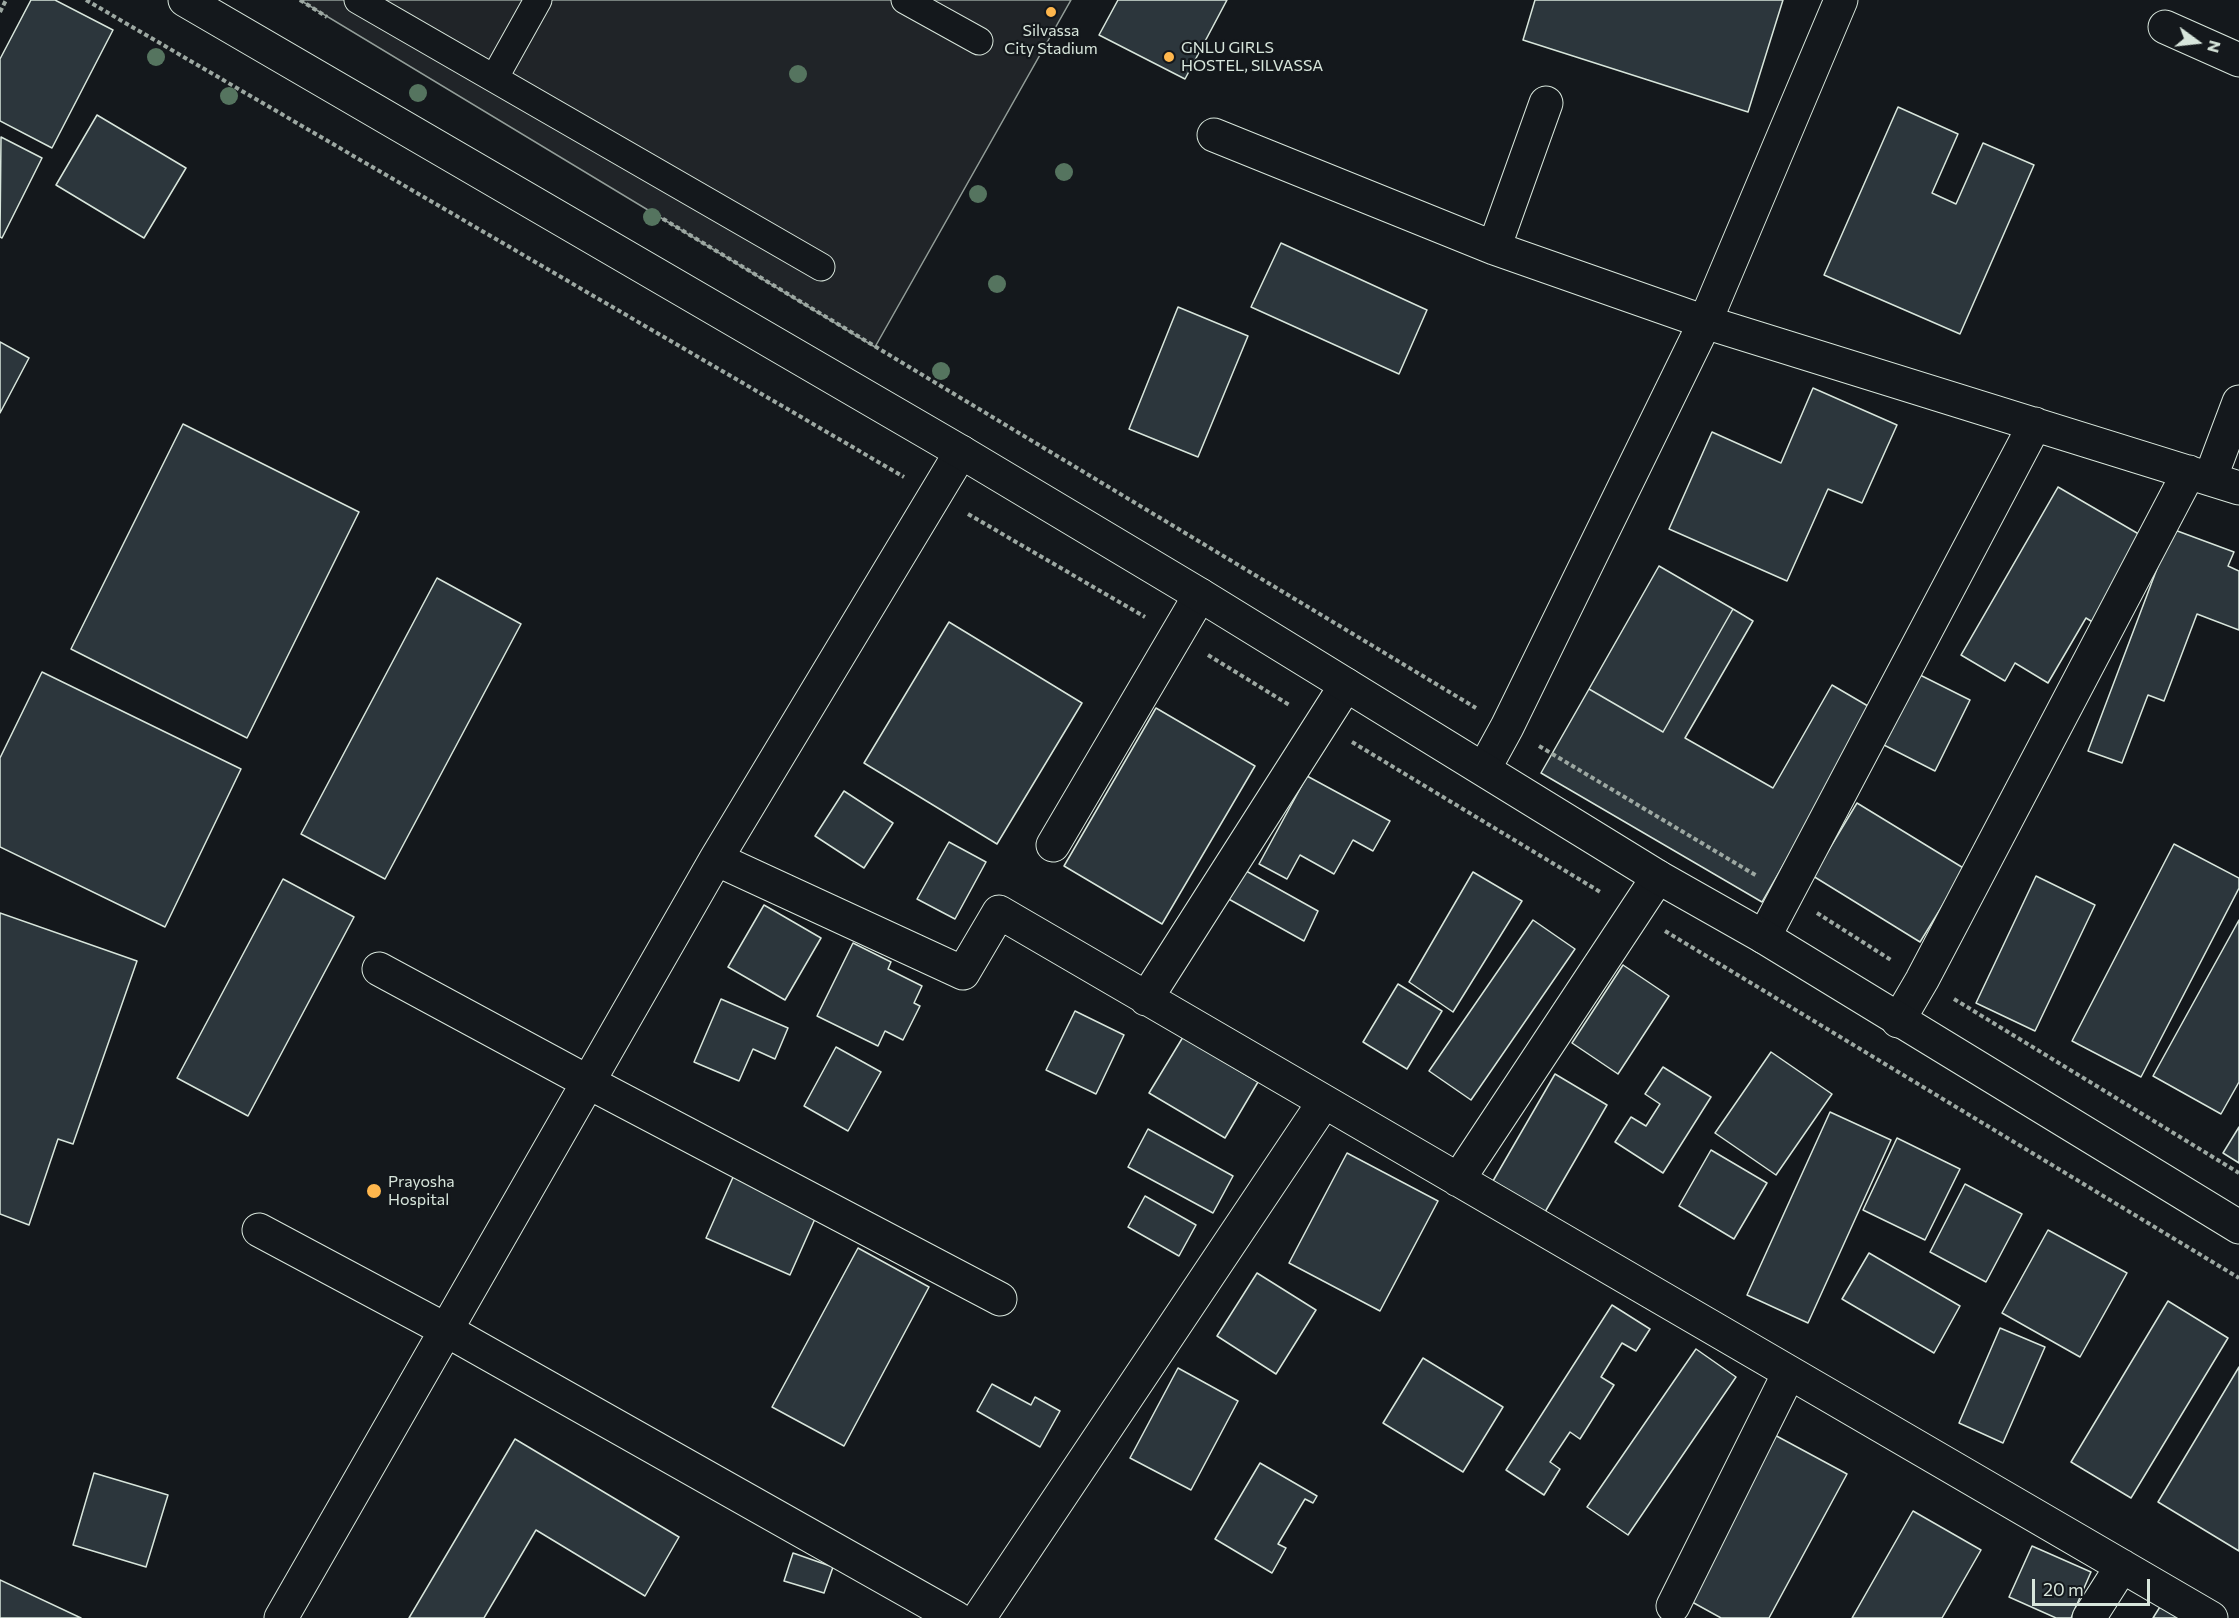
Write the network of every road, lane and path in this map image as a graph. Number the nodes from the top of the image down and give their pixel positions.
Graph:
1 (6, 0) edge
2 (185, 0) edge
3 (300, 0) edge
4 (358, 0) edge
5 (538, 0) edge
6 (905, 0) edge
7 (1841, 0) edge
8 (0, 12) edge
9 (330, 19) dead end
10 (2165, 27) dead end
11 (979, 41) dead end
12 (2239, 60) edge
13 (495, 77) junction
14 (1546, 103) dead end
15 (1214, 135) dead end
16 (649, 210) dead end
17 (1494, 248) junction
18 (821, 267) dead end
19 (1705, 322) junction
20 (2239, 402) edge
21 (2035, 424) junction
22 (961, 452) junction
23 (2213, 480) edge
24 (1200, 595) junction
25 (1346, 685) junction
26 (1507, 727) junction
27 (1484, 769) junction
28 (1053, 845) dead end
29 (716, 859) junction
30 (1658, 877) junction
31 (1785, 893) junction
32 (1764, 937) junction
33 (380, 969) dead end
34 (1922, 980) junction
35 (1146, 999) junction
36 (1898, 1021) junction
37 (588, 1082) junction
38 (1324, 1102) junction
39 (2239, 1173) edge
40 (1458, 1180) junction
41 (2239, 1227) edge
42 (259, 1230) dead end
43 (1000, 1299) dead end
44 (446, 1330) junction
45 (1789, 1373) junction
46 (2122, 1566) junction
47 (1673, 1606) dead end
48 (281, 1618) edge
49 (956, 1618) edge
50 (979, 1618) edge
51 (2089, 1618) edge
52 (2211, 1618) edge

1 - 8 path
2 - 22 street
3 - 9 path
4 - 13 street
5 - 13 street
6 - 11 street
7 - 19 street
10 - 12 street
13 - 18 street
14 - 17 street
15 - 17 street
16 - 26 path
17 - 19 street
19 - 21 street
19 - 26 street
20 - 23 street
21 - 23 street
21 - 31 street
22 - 24 street
22 - 29 street
23 - 34 street
24 - 25 street
24 - 28 street
25 - 27 street
25 - 35 street
26 - 27 street
26 - 31 path
27 - 30 street
29 - 35 street
29 - 37 street
30 - 32 street
30 - 40 street
31 - 32 street
31 - 34 path
32 - 36 street
33 - 37 street
34 - 36 street
34 - 39 path
35 - 38 street
36 - 41 street
37 - 43 street
37 - 44 street
38 - 40 street
38 - 50 street
40 - 45 street
42 - 44 street
44 - 48 street
44 - 49 street
45 - 46 street
45 - 47 street
46 - 51 street
46 - 52 street

